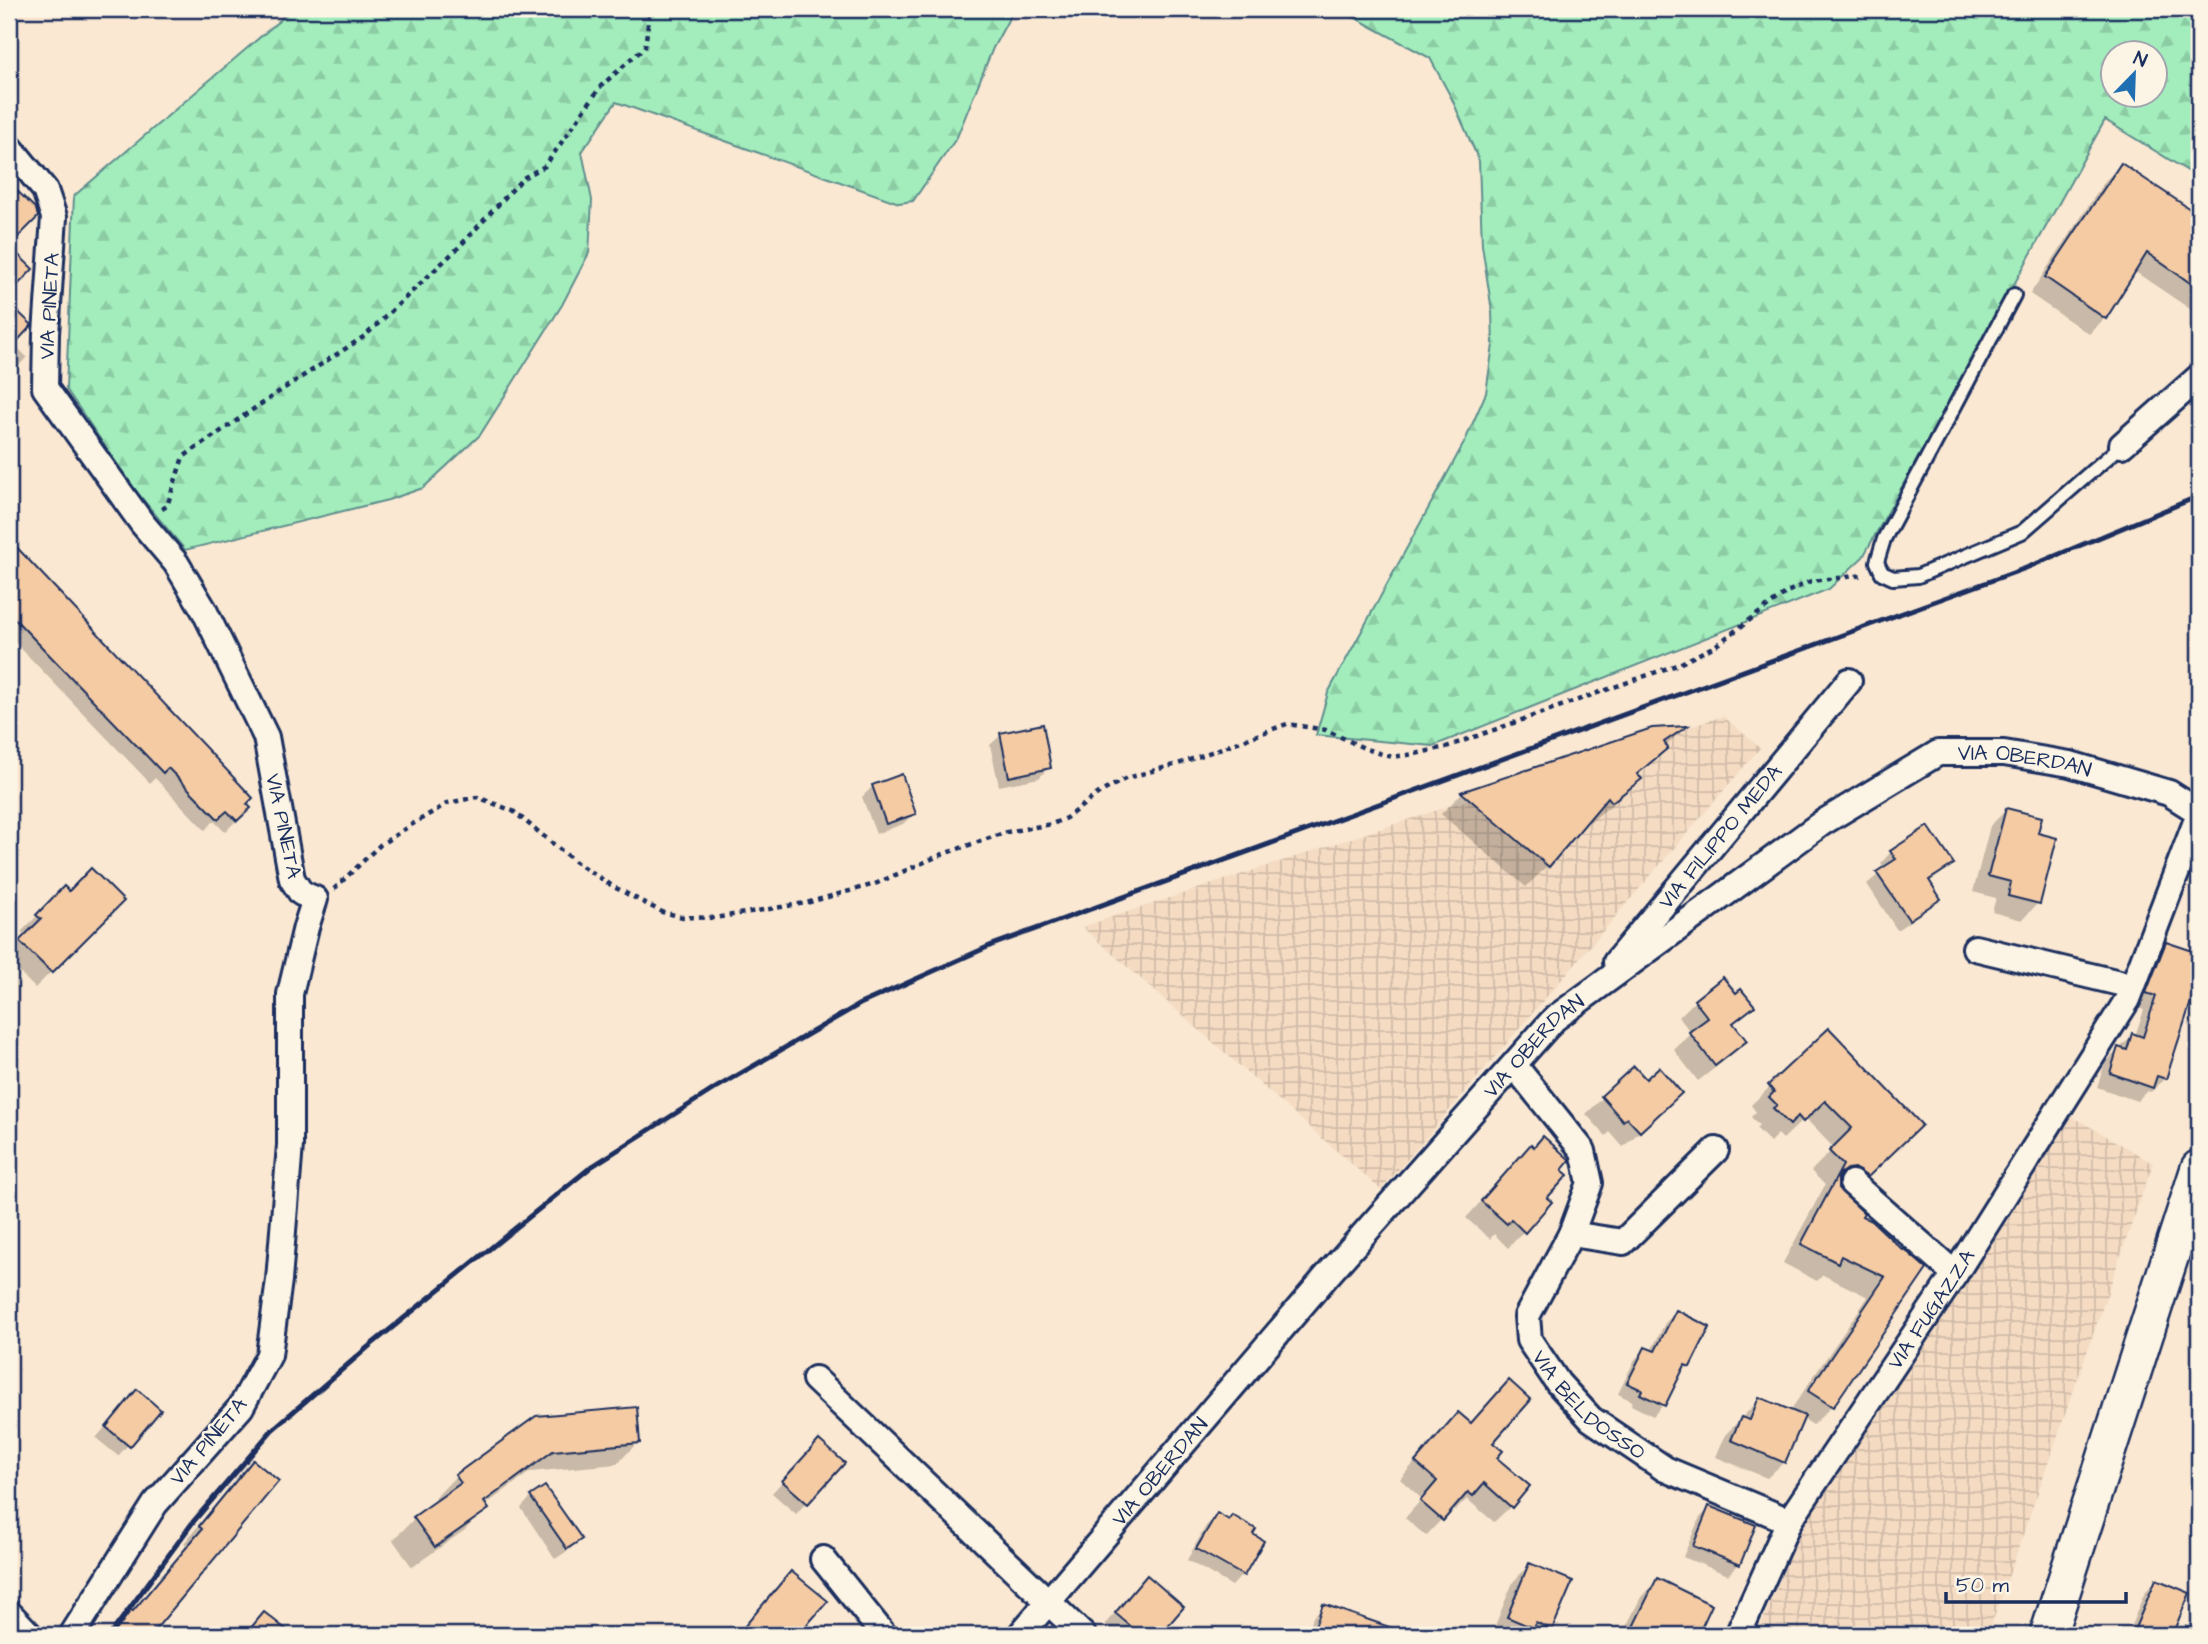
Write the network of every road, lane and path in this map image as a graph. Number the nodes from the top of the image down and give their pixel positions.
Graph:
1 (650, 9) edge
2 (9, 146) edge
3 (2014, 295) dead end
4 (2199, 377) edge
5 (2122, 445) joint
6 (142, 523) junction
7 (1882, 573) junction
8 (1849, 681) dead end
9 (2169, 793) junction
10 (2199, 793) edge
11 (2199, 813) edge
12 (315, 899) junction
13 (1975, 948) dead end
14 (2132, 986) junction
15 (1591, 992) junction
16 (1514, 1065) junction
17 (1716, 1150) dead end
18 (2199, 1168) edge
19 (1852, 1183) dead end
20 (1571, 1234) junction
21 (1955, 1274) junction
22 (815, 1379) dead end
23 (1789, 1521) junction
24 (823, 1559) dead end
25 (1049, 1601) junction
26 (9, 1613) edge
27 (30, 1635) edge
28 (72, 1635) edge
29 (884, 1635) edge
30 (1020, 1635) edge
31 (1083, 1635) edge
32 (1738, 1635) edge
33 (2048, 1635) edge

1 - 6 path
2 - 6 street, VIA PINETA
3 - 7 lane
4 - 5 street
5 - 7 lane
6 - 12 street, VIA PINETA
7 - 12 path
8 - 15 street, VIA FILIPPO MEDA
9 - 10 street, VIA OBERDAN
9 - 11 street, VIA OBERDAN
9 - 15 street, VIA OBERDAN
11 - 14 street, VIA FUGAZZA
12 - 28 street, VIA PINETA
13 - 14 street
14 - 21 street, VIA FUGAZZA
15 - 16 street, VIA OBERDAN
16 - 20 street, VIA BELDOSSO
16 - 25 street, VIA OBERDAN
17 - 20 street
18 - 33 main road
19 - 21 street
20 - 23 street, VIA BELDOSSO
21 - 23 street, VIA FUGAZZA
22 - 25 street
23 - 32 street, VIA FUGAZZA
24 - 29 street
25 - 30 street, VIA OBERDAN
25 - 31 street
26 - 27 street

